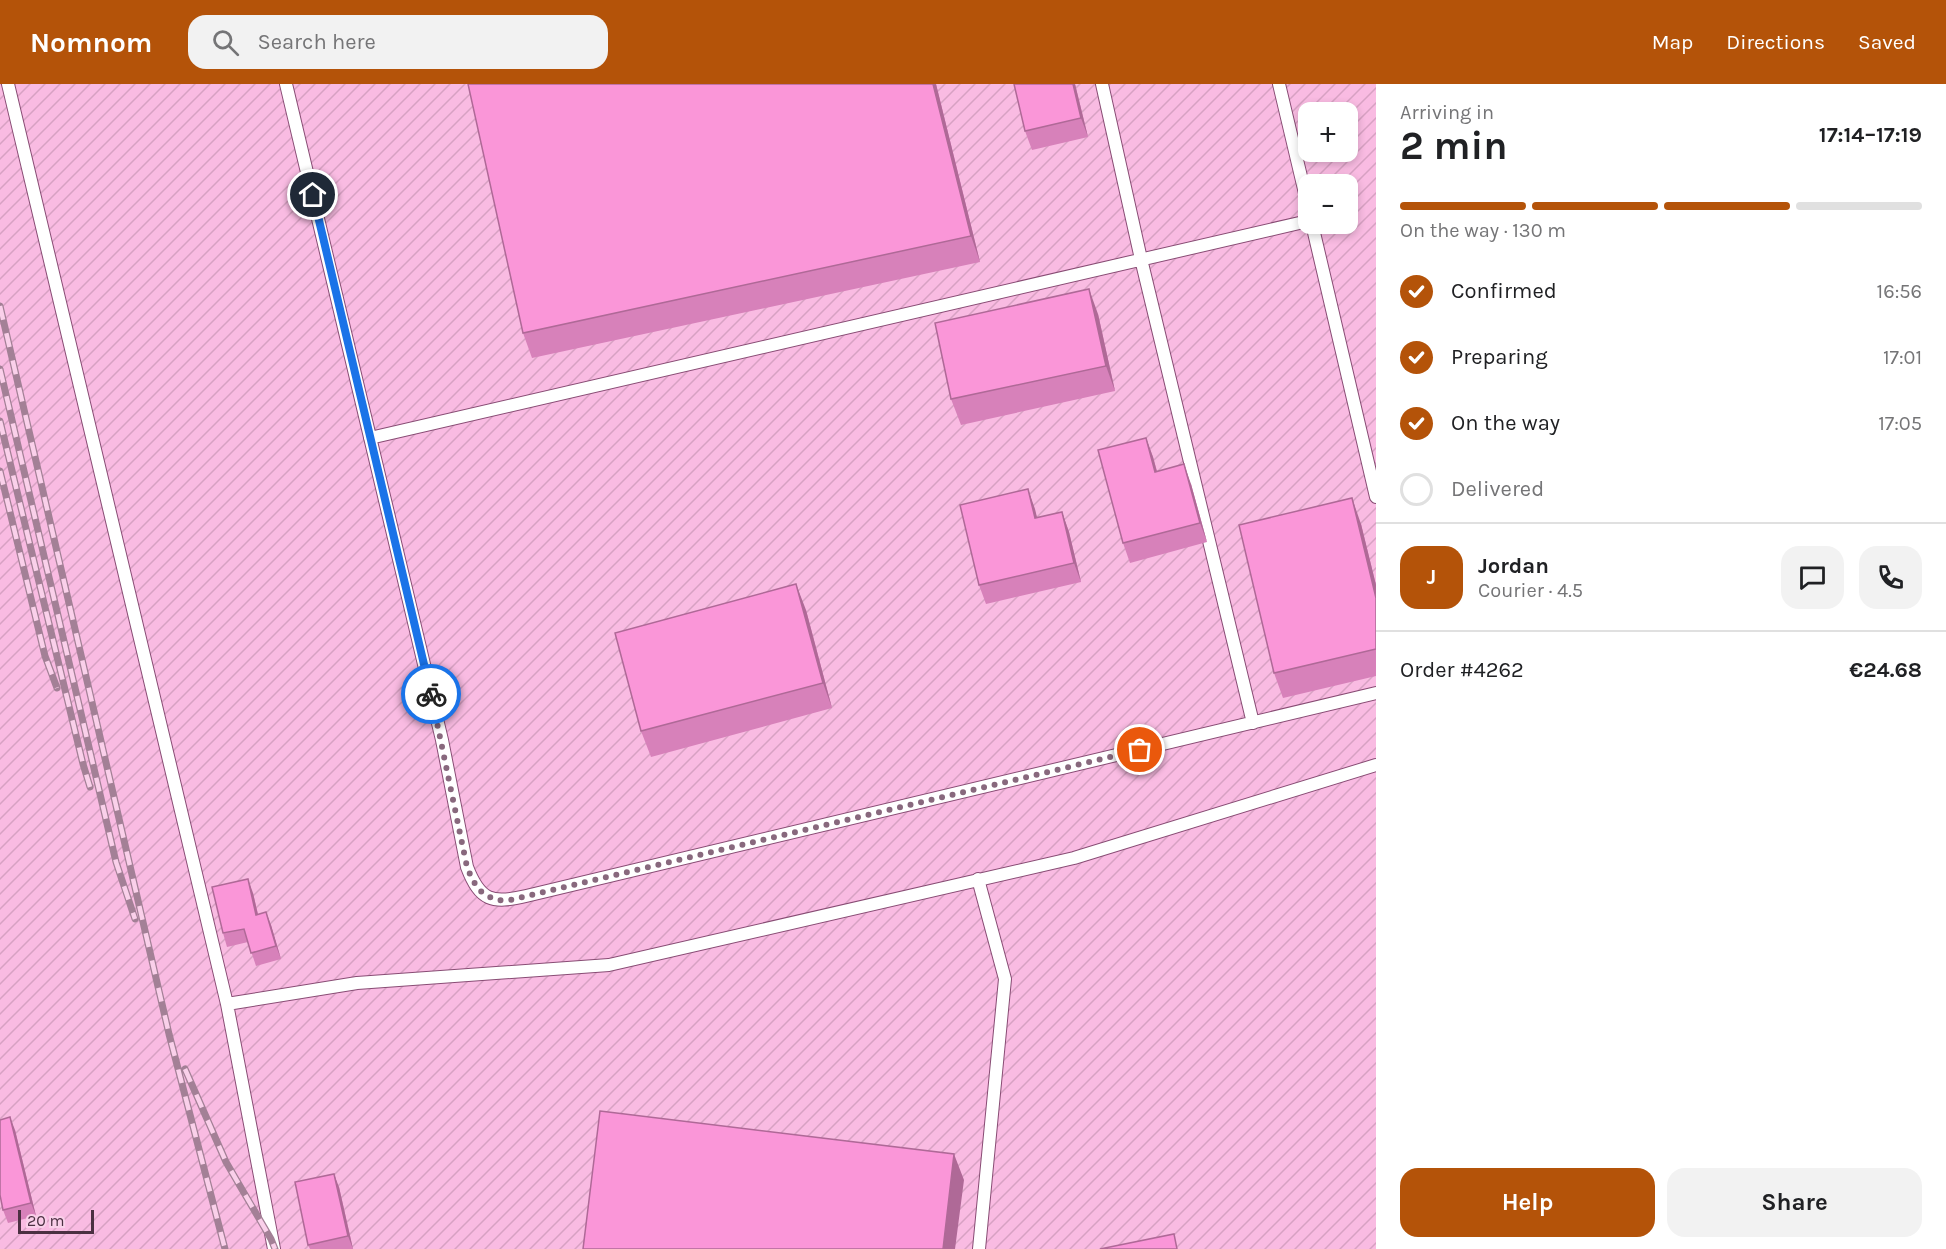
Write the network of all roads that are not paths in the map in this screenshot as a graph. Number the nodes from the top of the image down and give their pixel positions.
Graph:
1 (8, 84) edge
2 (286, 84) edge
3 (1102, 84) edge
4 (1279, 84) edge
5 (1300, 174) edge
6 (1298, 223) edge
7 (1314, 234) edge
8 (1142, 259) junction
9 (370, 438) junction
10 (1376, 497) edge
11 (1376, 693) edge
12 (1253, 723) junction
13 (1376, 765) edge
14 (978, 879) junction
15 (227, 1004) junction
16 (274, 1249) edge
17 (979, 1249) edge

1 - 15 lane
2 - 9 lane
3 - 8 lane
4 - 5 lane
6 - 8 lane
7 - 10 lane
8 - 9 lane
8 - 12 lane
9 - 12 lane
11 - 12 lane
13 - 14 lane
14 - 15 lane
14 - 17 lane
15 - 16 lane

